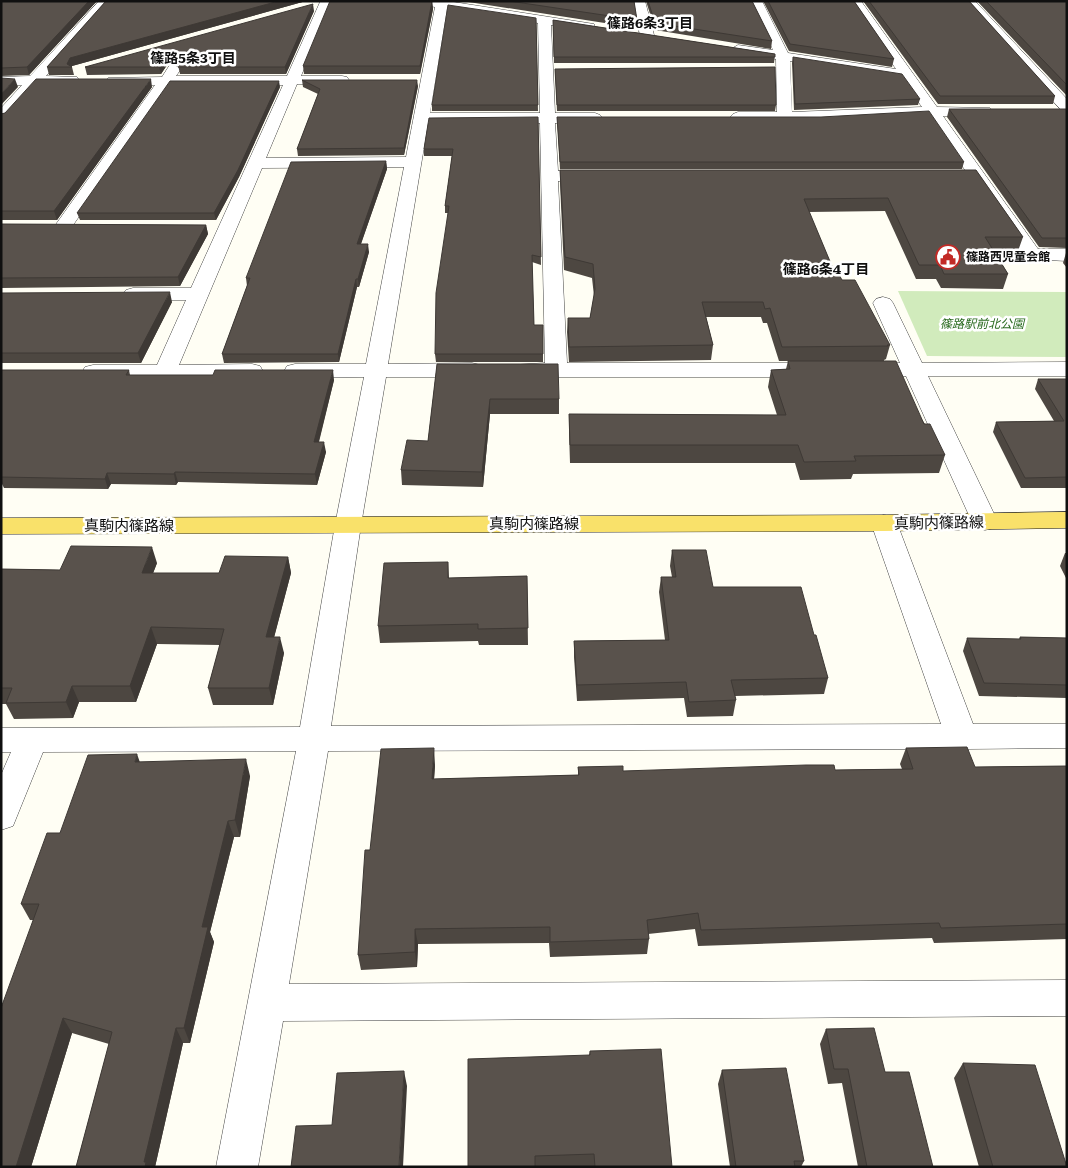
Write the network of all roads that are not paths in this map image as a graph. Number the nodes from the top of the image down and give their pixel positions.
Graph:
1 (106, 1) edge
2 (518, 1) edge
3 (639, 1) edge
4 (756, 1) edge
5 (855, 1) edge
6 (968, 1) edge
7 (327, 2) edge
8 (432, 3) edge
9 (308, 7) edge
10 (518, 16) junction
11 (544, 20) junction
12 (600, 28) edge
13 (662, 38) edge
14 (727, 48) edge
15 (180, 60) edge
16 (780, 64) junction
17 (83, 75) dead end
18 (907, 75) junction
19 (40, 80) junction
20 (101, 80) edge
21 (292, 80) junction
22 (360, 80) edge
23 (1, 81) edge
24 (166, 81) junction
25 (1067, 109) edge
26 (1048, 110) edge
27 (933, 111) junction
28 (1000, 111) edge
29 (1, 117) edge
30 (725, 117) edge
31 (785, 117) junction
32 (421, 118) junction
33 (546, 118) junction
34 (606, 118) edge
35 (414, 162) junction
36 (256, 163) junction
37 (549, 176) junction
38 (608, 176) edge
39 (958, 176) edge
40 (978, 176) junction
41 (83, 227) edge
42 (209, 227) dead end
43 (228, 227) junction
44 (1067, 255) edge
45 (110, 294) edge
46 (199, 294) junction
47 (883, 303) dead end
48 (1067, 369) edge
49 (377, 370) junction
50 (556, 370) junction
51 (913, 370) junction
52 (165, 371) junction
53 (69, 372) edge
54 (1067, 520) edge
55 (985, 522) junction
56 (884, 524) junction
57 (348, 525) junction
58 (1, 526) edge
59 (1067, 736) edge
60 (314, 738) junction
61 (962, 738) junction
62 (17, 739) edge
63 (1, 816) edge
64 (1067, 998) edge
65 (267, 1002) junction
66 (237, 1167) edge

1 - 19 street
2 - 10 street
3 - 13 street
4 - 16 street
5 - 18 street
6 - 25 street
7 - 9 street
7 - 21 street
8 - 10 street
8 - 32 street
10 - 11 street
11 - 12 street
11 - 33 street
14 - 16 street
15 - 24 street
16 - 18 street
16 - 31 street
17 - 19 street
18 - 27 street
19 - 23 street
19 - 29 street
20 - 24 street
21 - 22 street
21 - 24 street
21 - 36 street
24 - 41 street
25 - 26 street
27 - 28 street
27 - 31 street
27 - 40 street
30 - 31 street
32 - 33 street
32 - 35 street
33 - 34 street
33 - 37 street
35 - 36 street
35 - 49 street
36 - 43 street
37 - 38 street
37 - 50 street
39 - 40 street
40 - 44 street
42 - 43 street
43 - 46 street
45 - 46 street
46 - 52 street
47 - 51 street
48 - 51 street
49 - 50 street
49 - 52 street
49 - 57 street
50 - 51 street
51 - 55 street
52 - 53 street
54 - 55 main road, 真駒内篠路線
55 - 56 main road, 真駒内篠路線
56 - 57 main road, 真駒内篠路線
56 - 61 street
57 - 58 main road, 真駒内篠路線
57 - 60 street
59 - 61 street
60 - 61 street
60 - 62 street
60 - 65 street
62 - 63 street
64 - 65 street
65 - 66 street

